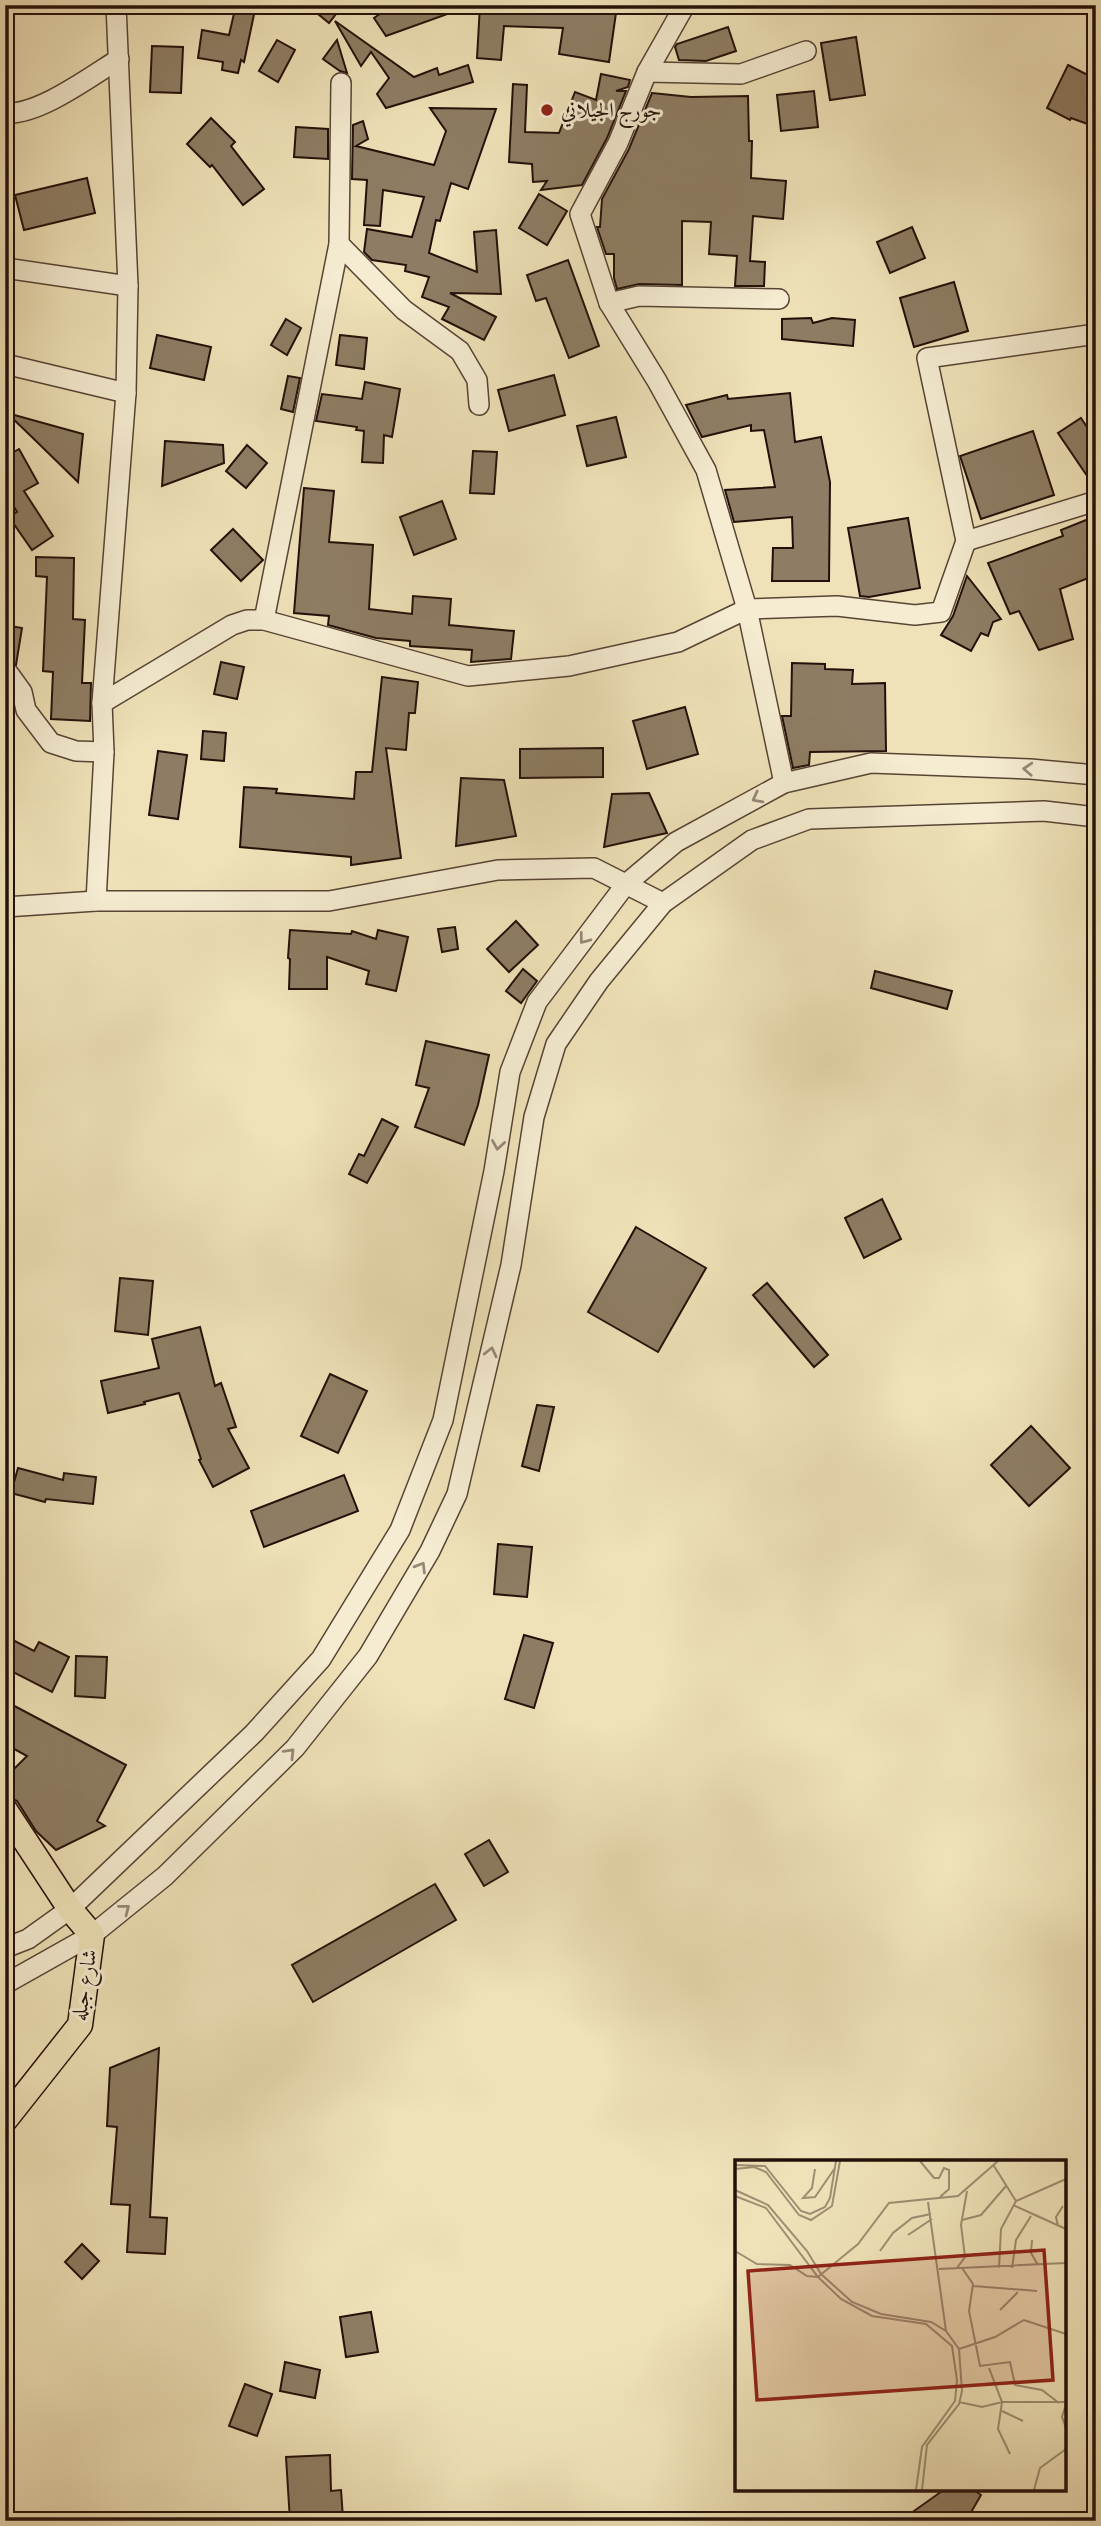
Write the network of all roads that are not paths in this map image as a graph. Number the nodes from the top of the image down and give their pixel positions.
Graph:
1 (117, 5) edge
2 (685, 5) edge
3 (806, 51) dead end
4 (119, 59) junction
5 (647, 72) junction
6 (341, 83) dead end
7 (5, 113) edge
8 (340, 244) junction
9 (5, 268) edge
10 (128, 286) junction
11 (779, 299) dead end
12 (610, 303) junction
13 (1096, 334) edge
14 (5, 363) edge
15 (126, 393) junction
16 (480, 405) dead end
17 (1096, 500) edge
18 (965, 541) junction
19 (747, 609) junction
20 (264, 620) junction
21 (5, 674) edge
22 (102, 703) junction
23 (104, 752) junction
24 (1096, 775) edge
25 (784, 783) junction
26 (1096, 817) edge
27 (626, 884) junction
28 (96, 901) junction
29 (663, 903) junction
30 (5, 907) edge
31 (5, 1810) edge
32 (70, 1909) junction
33 (92, 1935) junction
34 (5, 1948) edge
35 (5, 1984) edge
36 (5, 2120) edge

1 - 4 street
2 - 5 street
3 - 5 street
4 - 7 street
4 - 10 street
5 - 12 street
6 - 8 street
8 - 16 street
8 - 20 street
9 - 10 street
10 - 15 street
11 - 12 street
12 - 19 street
13 - 18 street
14 - 15 street
15 - 22 street
17 - 18 street
18 - 19 street
19 - 20 street
19 - 25 street
20 - 22 street
21 - 23 street
22 - 23 street
23 - 28 street
24 -> 25 street
25 -> 27 street
26 - 29 street
27 - 28 street
27 - 29 street
27 -> 32 street
28 - 30 street
33 -> 29 street
31 - 32 main road, شارع جبله
32 - 33 main road, شارع جبله
32 - 34 street
33 - 35 street
33 - 36 main road, شارع جبله

